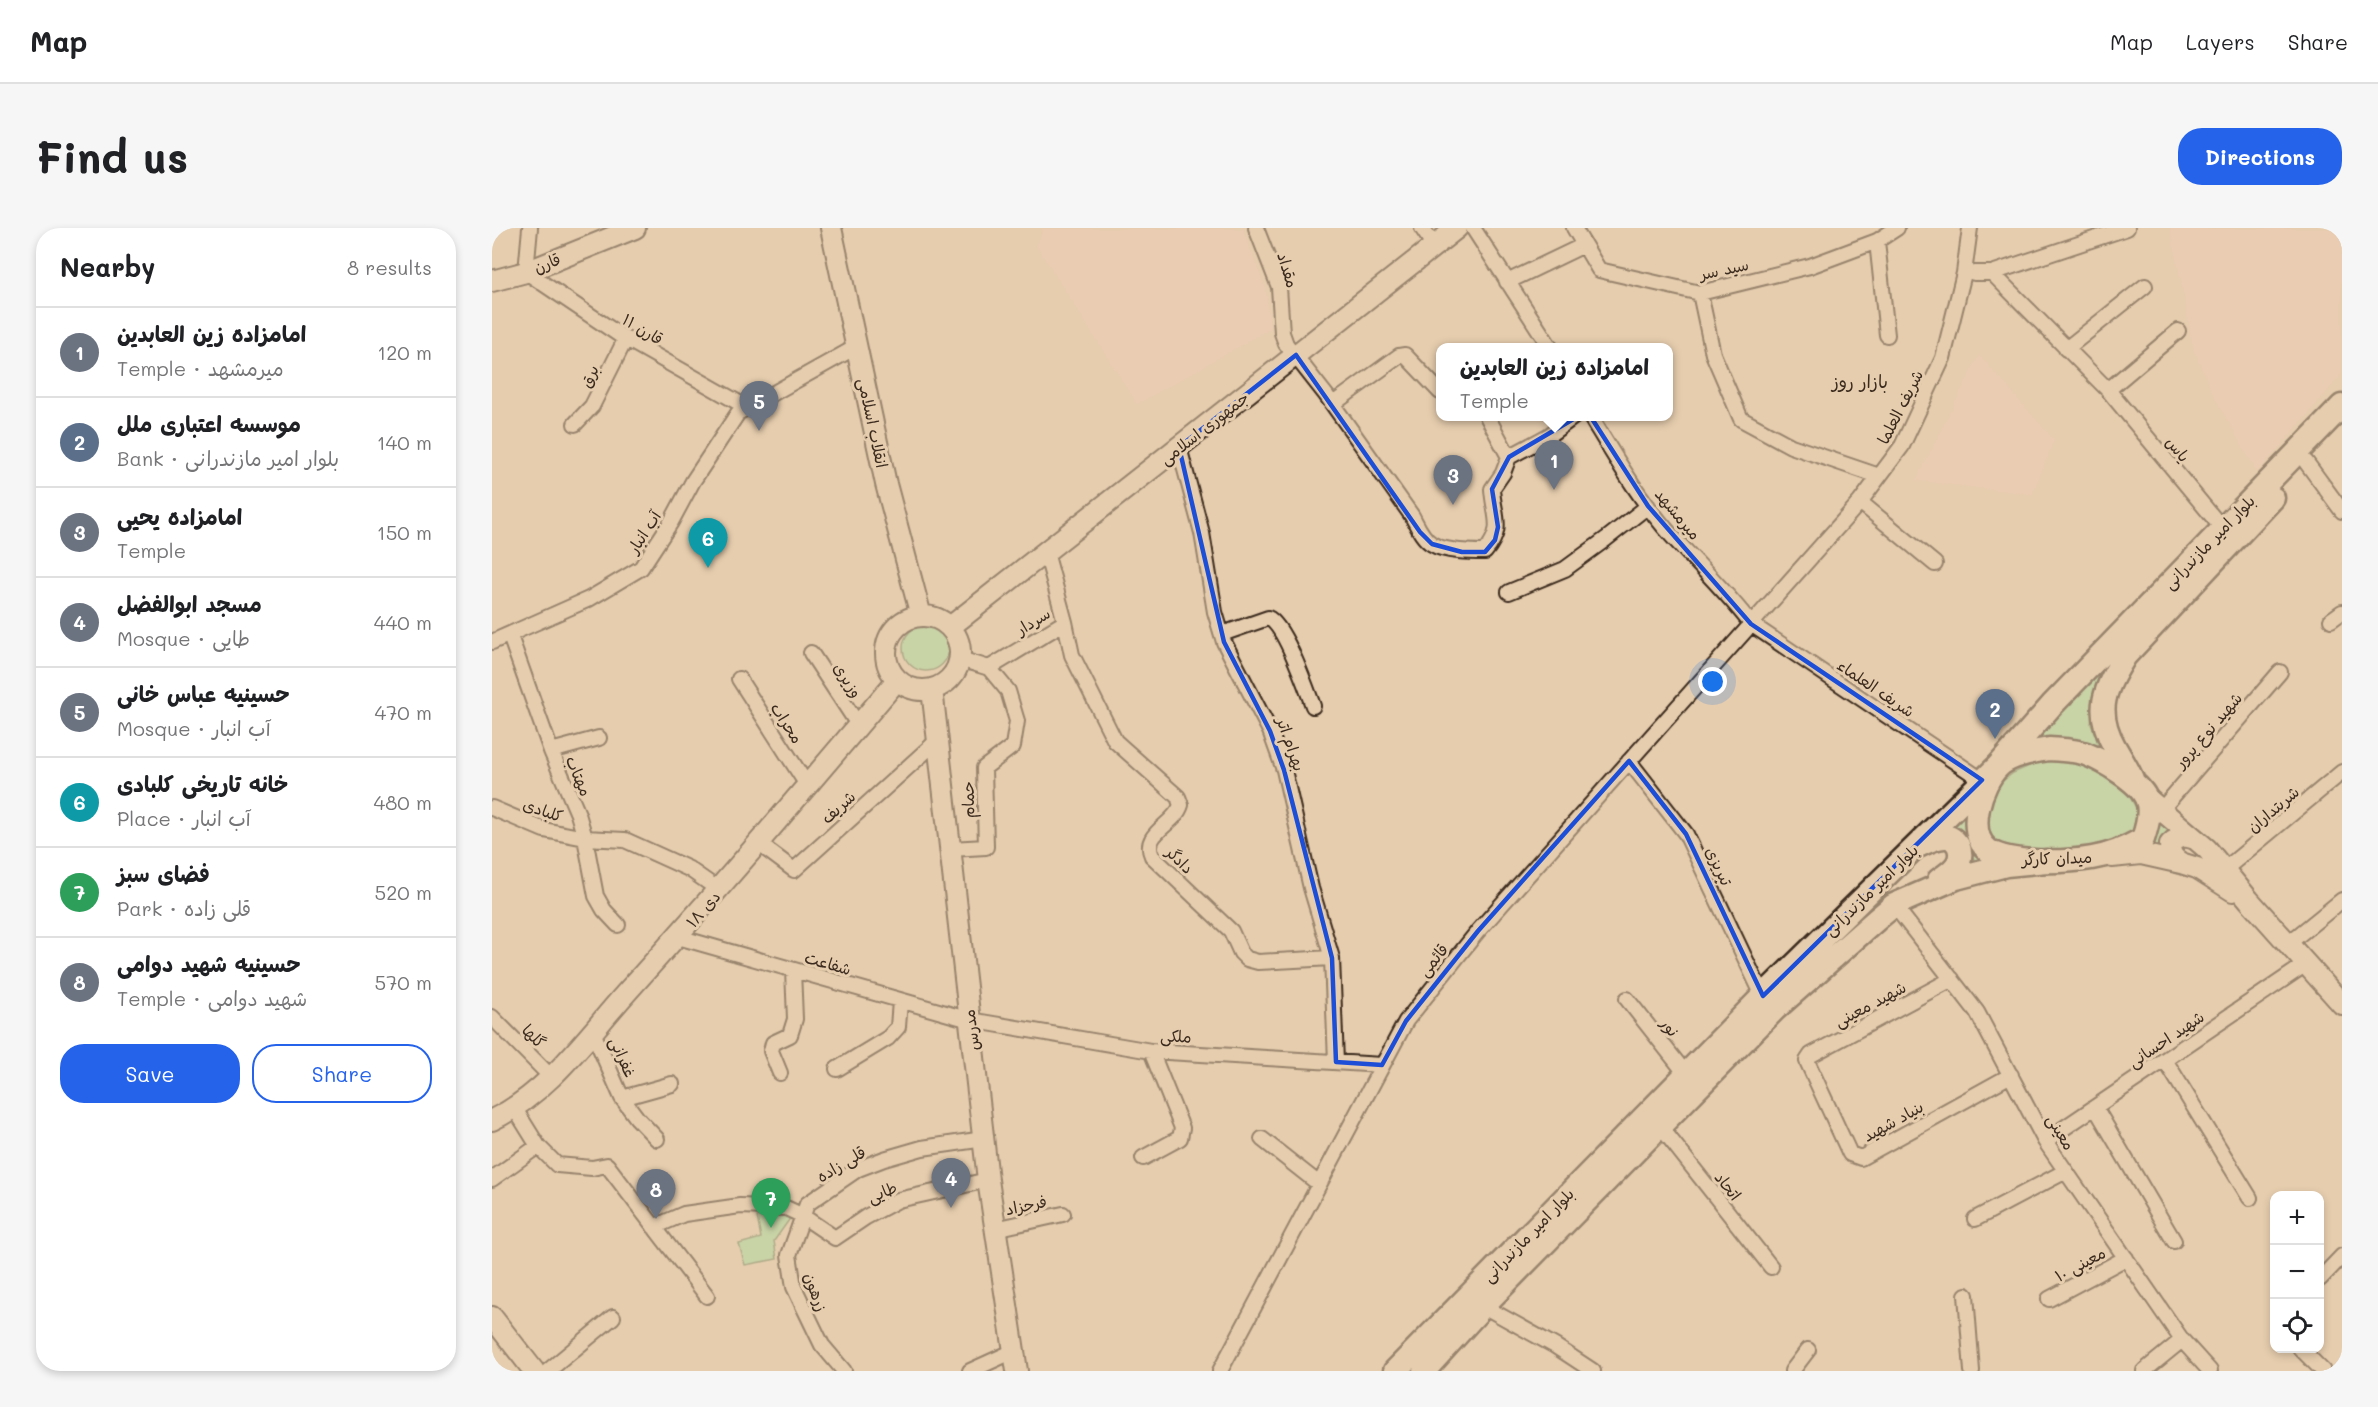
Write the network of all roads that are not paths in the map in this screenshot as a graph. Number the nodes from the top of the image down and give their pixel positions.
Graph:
1 (530, 228) edge
2 (635, 228) edge
3 (831, 228) edge
4 (1256, 228) edge
5 (1422, 228) edge
6 (1457, 228) edge
7 (1473, 228) edge
8 (1574, 228) edge
9 (1897, 228) edge
10 (1970, 228) edge
11 (2127, 228) edge
12 (1877, 241) junction
13 (1584, 245) junction
14 (1434, 246) junction
15 (526, 272) junction
16 (1974, 273) dead end
17 (1992, 273) junction
18 (492, 281) edge
19 (1508, 282) junction
20 (2145, 286) dead end
21 (1700, 293) junction
22 (2178, 331) dead end
23 (1887, 335) dead end
24 (626, 338) junction
25 (1547, 343) edge
26 (856, 346) junction
27 (2066, 349) junction
28 (1296, 355) junction
29 (1436, 388) edge
30 (2108, 390) junction
31 (1333, 404) junction
32 (2342, 406) edge
33 (748, 408) junction
34 (1489, 421) edge
35 (1569, 421) edge
36 (1593, 421) edge
37 (575, 424) dead end
38 (2342, 424) edge
39 (1179, 447) junction
40 (1509, 457) junction
41 (2306, 462) junction
42 (1879, 476) junction
43 (1860, 502) junction
44 (1648, 506) junction
45 (2342, 511) edge
46 (2222, 528) junction
47 (1046, 552) junction
48 (1935, 564) dead end
49 (1509, 592) dead end
50 (921, 616) junction
51 (1065, 622) junction
52 (1751, 624) junction
53 (950, 627) junction
54 (1222, 634) junction
55 (510, 636) junction
56 (492, 642) edge
57 (811, 653) dead end
58 (960, 659) junction
59 (989, 668) junction
60 (2280, 672) dead end
61 (739, 679) dead end
62 (897, 680) junction
63 (932, 689) junction
64 (1313, 705) dead end
65 (859, 726) junction
66 (599, 738) dead end
67 (938, 740) junction
68 (551, 751) junction
69 (1629, 761) junction
70 (2342, 772) edge
71 (1990, 773) junction
72 (807, 786) junction
73 (2147, 798) junction
74 (492, 808) edge
75 (585, 838) junction
76 (2195, 839) junction
77 (758, 843) junction
78 (950, 849) junction
79 (1913, 849) junction
80 (2092, 859) junction
81 (2047, 861) junction
82 (2181, 863) junction
83 (2224, 870) junction
84 (719, 890) junction
85 (1923, 891) junction
86 (2249, 900) junction
87 (2342, 900) edge
88 (1894, 905) junction
89 (618, 925) dead end
90 (678, 937) junction
91 (2289, 943) junction
92 (1332, 958) junction
93 (2306, 964) junction
94 (793, 970) junction
95 (1952, 979) junction
96 (2339, 994) edge
97 (1763, 996) junction
98 (1627, 999) dead end
99 (900, 1001) junction
100 (492, 1017) edge
101 (970, 1020) junction
102 (592, 1030) junction
103 (1151, 1052) junction
104 (2165, 1060) junction
105 (1807, 1061) joint
106 (1336, 1062) junction
107 (1382, 1065) junction
108 (837, 1070) dead end
109 (780, 1073) dead end
110 (1686, 1074) junction
111 (2011, 1075) junction
112 (552, 1078) junction
113 (672, 1084) dead end
114 (622, 1098) junction
115 (2095, 1107) junction
116 (515, 1109) junction
117 (492, 1120) edge
118 (1660, 1126) junction
119 (657, 1139) dead end
120 (984, 1139) junction
121 (1262, 1139) dead end
122 (2045, 1141) junction
123 (538, 1146) junction
124 (1143, 1158) dead end
125 (2066, 1171) junction
126 (492, 1179) edge
127 (988, 1180) junction
128 (1319, 1184) junction
129 (2250, 1198) dead end
130 (1063, 1214) dead end
131 (801, 1215) junction
132 (1975, 1219) dead end
133 (654, 1227) junction
134 (995, 1229) junction
135 (2174, 1241) dead end
136 (2342, 1256) edge
137 (2126, 1258) junction
138 (1771, 1267) dead end
139 (2324, 1274) edge
140 (1966, 1295) dead end
141 (707, 1296) dead end
142 (2049, 1299) dead end
143 (1483, 1306) junction
144 (492, 1317) edge
145 (613, 1317) dead end
146 (2182, 1340) junction
147 (1808, 1350) dead end
148 (1014, 1351) junction
149 (2305, 1353) edge
150 (1430, 1369) edge
151 (534, 1371) edge
152 (548, 1371) edge
153 (844, 1371) edge
154 (970, 1371) edge
155 (1017, 1371) edge
156 (1220, 1371) edge
157 (1395, 1371) edge
158 (1593, 1371) edge
159 (1792, 1371) edge
160 (1972, 1371) edge
161 (2144, 1371) edge
162 (2210, 1371) edge
163 (2323, 1371) edge

1 - 15 street
2 - 15 main road, قارن
3 - 26 main road, انقلاب اسلامی
4 - 28 street, مقداد
5 - 14 street
6 - 14 main road, جمهوری اسلامی
7 - 19 street
8 - 13 street, سید سر
9 - 12 street, سید سر
10 - 42 street, شریف العلما
11 - 17 street
12 - 21 street, سید سر
12 - 23 street
13 - 19 street
13 - 21 street, سید سر
14 - 28 main road, جمهوری اسلامی
15 - 18 main road, قارن
15 - 24 street, قارن ۱۱
16 - 17 street
17 - 27 street, یاس
19 - 25 street
20 - 27 street
21 - 42 street
22 - 30 street
24 - 33 street, قارن ۱۱
24 - 37 street, برق
26 - 33 street, آب انبار
26 - 50 main road, انقلاب اسلامی
27 - 30 street, یاس
28 - 31 street, مقداد
28 - 39 main road, جمهوری اسلامی
29 - 31 street
30 - 46 street, یاس
31 - 40 street, مقداد
32 - 46 main road, بلوار امیر مازندرانی
33 - 55 street, آب انبار
34 - 40 street
35 - 40 street
36 - 44 street, میرمشهد
38 - 41 main road, بلوار امیر مازندرانی
39 - 47 main road, جمهوری اسلامی
39 - 54 street, بهرام اتر
41 - 45 street
41 - 73 main road, بلوار امیر مازندرانی
42 - 43 street, شریف العلما
43 - 48 street
43 - 52 street, شریف العلما
44 - 49 street
44 - 52 street, میرمشهد
46 - 71 main road, بلوار امیر مازندرانی
47 - 51 street, سردار
47 - 53 main road, جمهوری اسلامی
50 - 53 main road
50 - 62 main road
51 - 59 street, سردار
51 - 92 street, دادگر
52 - 69 street, قائمی
52 - 71 street, شریف العلماء
53 - 58 main road
54 - 64 street
54 - 92 street, بهرام اتر
55 - 56 street, آب انبار
55 - 68 street, مهتاب
57 - 65 street, وزیری
58 - 59 street
58 - 63 main road
59 - 78 street, حمام
60 - 73 street, شهید نوع پرور
61 - 72 street, محراب
62 - 63 main road
62 - 65 main road, ۱۸ دی
63 - 67 main road, مدرس
65 - 72 main road, ۱۸ دی
66 - 68 street
67 - 77 street, شریف
67 - 78 main road, مدرس
68 - 75 street, مهتاب
69 - 97 street, تبریزی
69 - 107 street, قائمی
70 - 83 street, شربتداران
71 - 73 main road
71 - 79 main road, بلوار امیر مازندرانی
71 - 81 main road, میدان کارگر
72 - 77 main road, ۱۸ دی
73 - 76 main road
73 - 80 main road, میدان کارگر
74 - 75 street, کلبادی
75 - 84 street, کلبادی
75 - 89 street, مهتاب
76 - 82 main road
76 - 83 main road
77 - 84 main road, ۱۸ دی
78 - 101 main road, مدرس
79 - 85 main road
79 - 97 main road, بلوار امیر مازندرانی
80 - 81 main road, میدان کارگر
80 - 82 main road
81 - 85 main road, بلوار امیر مازندرانی
82 - 86 main road
83 - 86 main road
84 - 90 main road, ۱۸ دی
85 - 88 main road, بلوار امیر مازندرانی
86 - 91 main road
87 - 91 street
88 - 95 street, معینی
88 - 118 main road, بلوار امیر مازندرانی
90 - 94 street, شفاعت
90 - 102 main road, ۱۸ دی
91 - 93 main road
92 - 106 street, بهرام اتر
93 - 96 main road
93 - 104 street, شهید احسانی
94 - 99 street, شفاعت
94 - 109 street
95 - 105 street, شهید معینی
95 - 111 street, معینی
97 - 110 main road, بلوار امیر مازندرانی
98 - 110 street, نور
99 - 101 street, شفاعت
99 - 108 street
100 - 112 street, گلها
101 - 103 street, ملکی
101 - 120 main road, مدرس
102 - 112 main road, ۱۸ دی
102 - 114 street, غفرانی
103 - 106 street, ملکی
103 - 124 street
104 - 115 street, شهید احسانی
104 - 129 street
105 - 111 street, بنیاد شهید
106 - 107 street, ملکی
107 - 128 street, قائمی
110 - 157 main road, بلوار امیر مازندرانی
111 - 122 street, معینی
112 - 116 main road, ۱۸ دی
113 - 114 street, غفرانی
114 - 119 street, غفرانی
115 - 122 street, شهید احسانی
115 - 135 street
116 - 117 main road, ۱۸ دی
116 - 123 street
118 - 138 street, اتحاد
118 - 143 main road, بلوار امیر مازندرانی
120 - 127 main road, مدرس
120 - 131 street, قلی زاده
121 - 128 street
122 - 125 street, معینی
123 - 126 street
123 - 133 street
125 - 132 street
125 - 137 street, معینی
127 - 131 street, طایی
127 - 134 main road, مدرس
128 - 156 street, قائمی
130 - 134 street, فرحزاد
131 - 133 street
131 - 153 street, زرهون
133 - 141 street
134 - 148 main road, مدرس
136 - 139 street
137 - 142 street, معینی ۱۰
137 - 146 street, معینی
140 - 160 street
143 - 150 main road, بلوار امیر مازندرانی
143 - 158 street
144 - 151 main road
145 - 152 street
146 - 161 street
146 - 162 street, معینی
147 - 159 street
148 - 154 street
148 - 155 main road, مدرس
149 - 163 street

